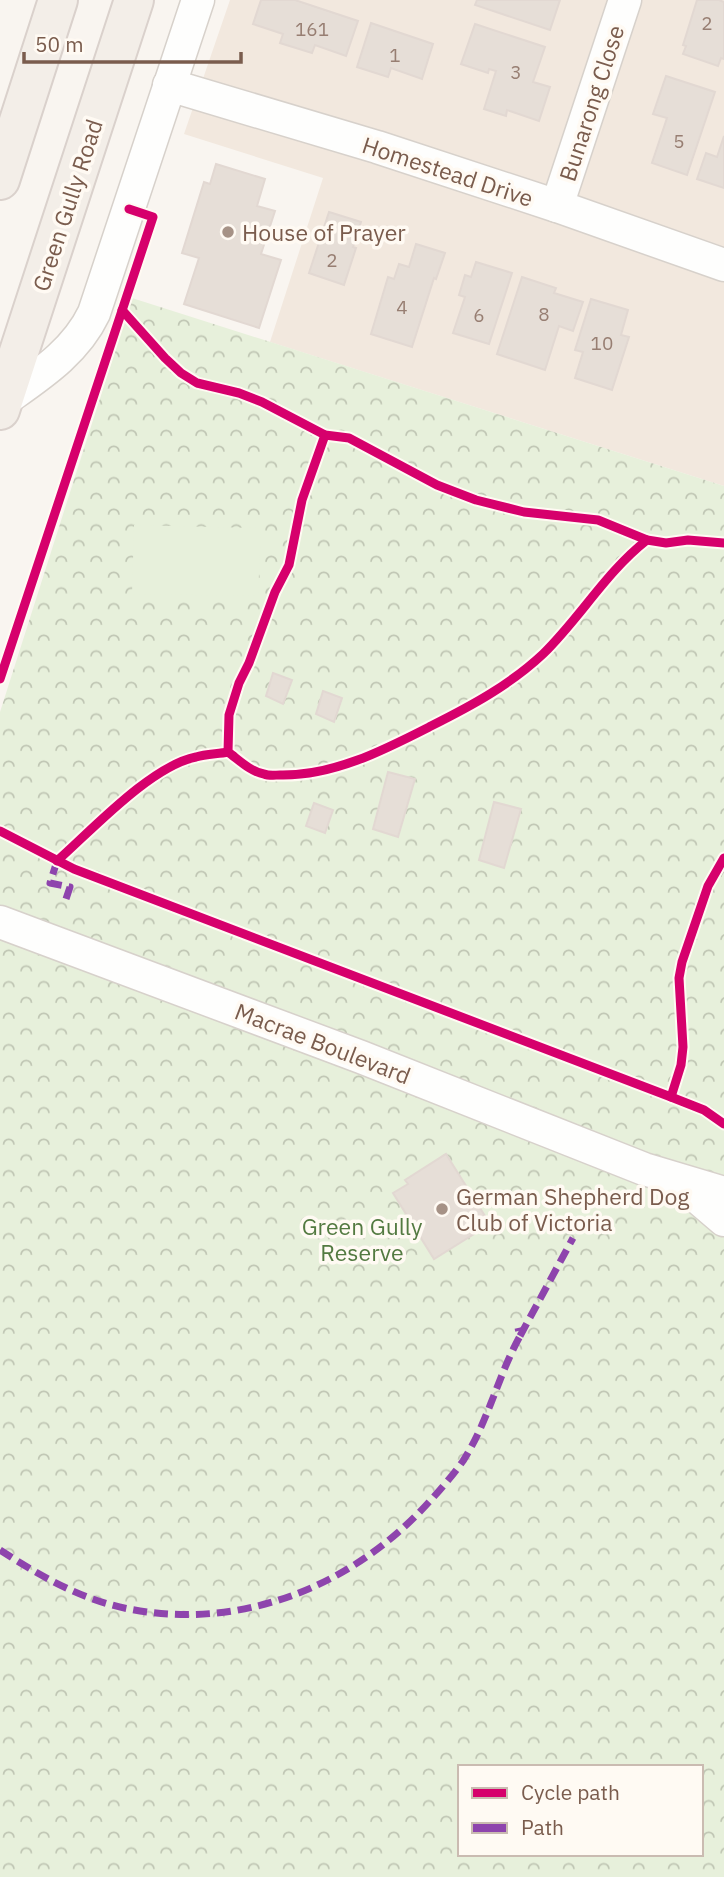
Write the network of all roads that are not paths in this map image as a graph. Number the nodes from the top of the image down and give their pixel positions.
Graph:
1 (58, 0) edge
2 (134, 0) edge
3 (198, 0) edge
4 (625, 0) edge
5 (169, 85) junction
6 (0, 180) edge
7 (557, 206) junction
8 (724, 265) edge
9 (1, 405) edge
10 (0, 922) edge
11 (644, 1169) junction
12 (724, 1192) edge
13 (724, 1220) edge

1 - 6 main road
2 - 9 main road, Green Gully Road
3 - 5 street
4 - 7 street, Bunarong Close
5 - 7 street, Homestead Drive
5 - 9 street
7 - 8 street, Homestead Drive
10 - 11 street, Macrae Boulevard
11 - 12 street, Macrae Boulevard
11 - 13 street, Macrae Boulevard

